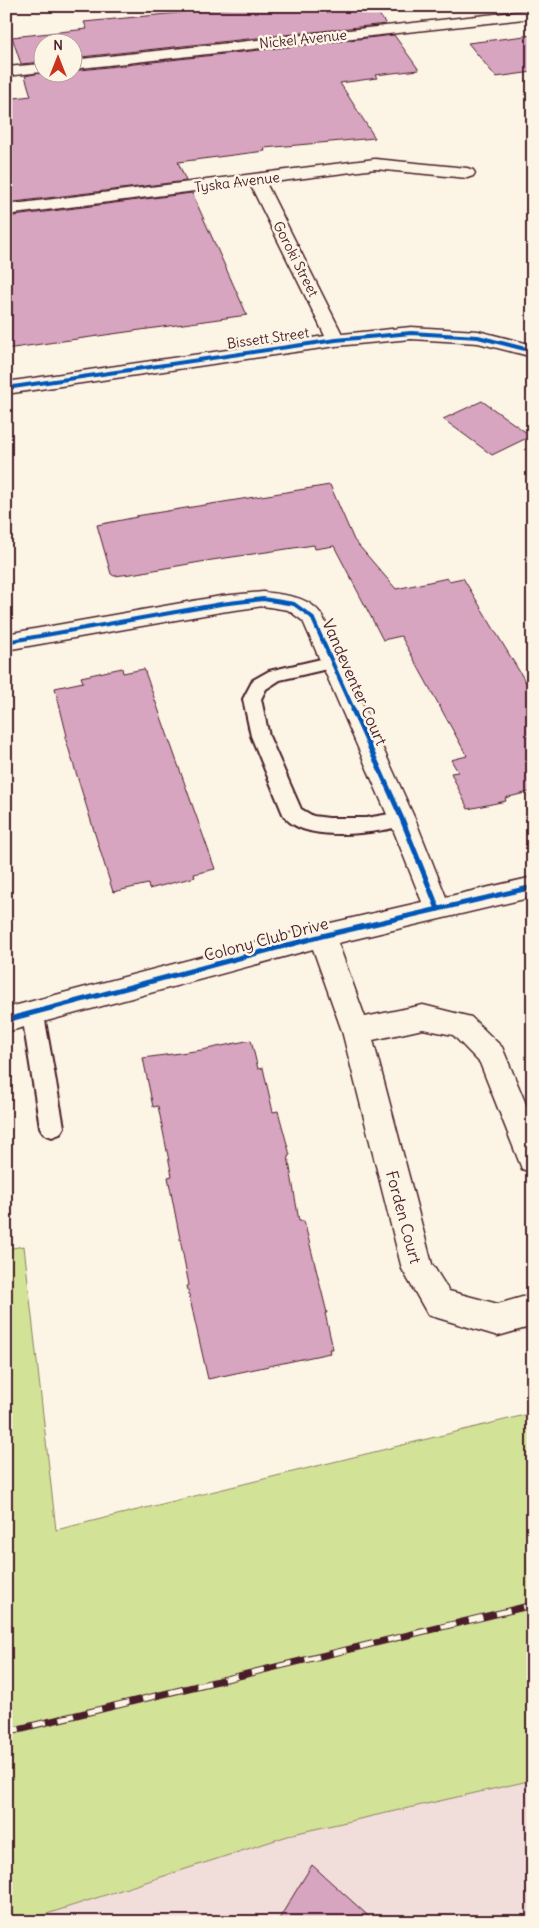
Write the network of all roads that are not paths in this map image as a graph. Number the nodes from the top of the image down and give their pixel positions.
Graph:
1 (533, 14) edge
2 (82, 64) edge
3 (32, 69) edge
4 (6, 72) edge
5 (467, 174) dead end
6 (256, 179) junction
7 (6, 210) edge
8 (336, 340) junction
9 (533, 351) edge
10 (6, 388) edge
11 (6, 642) edge
12 (334, 662) junction
13 (402, 819) junction
14 (533, 887) edge
15 (438, 909) junction
16 (322, 936) junction
17 (32, 1015) junction
18 (6, 1020) edge
19 (356, 1031) junction
20 (52, 1127) dead end
21 (533, 1159) edge
22 (533, 1310) edge

1 - 2 street, Nickel Avenue
3 - 4 street
5 - 6 street, Tyska Avenue
6 - 7 street, Tyska Avenue
6 - 8 street, Goroki Street
8 - 9 street, Bissett Street
8 - 10 street, Bissett Street
11 - 12 street, Vandeventer Court
12 - 13 street, Vandeventer Court
12 - 13 lane
13 - 15 street, Vandeventer Court
14 - 15 street, Colony Club Drive
15 - 16 street, Colony Club Drive
16 - 17 street, Colony Club Drive
16 - 19 street, Forden Court
17 - 18 street, Colony Club Drive
17 - 20 lane
19 - 21 street
19 - 22 street, Forden Court

